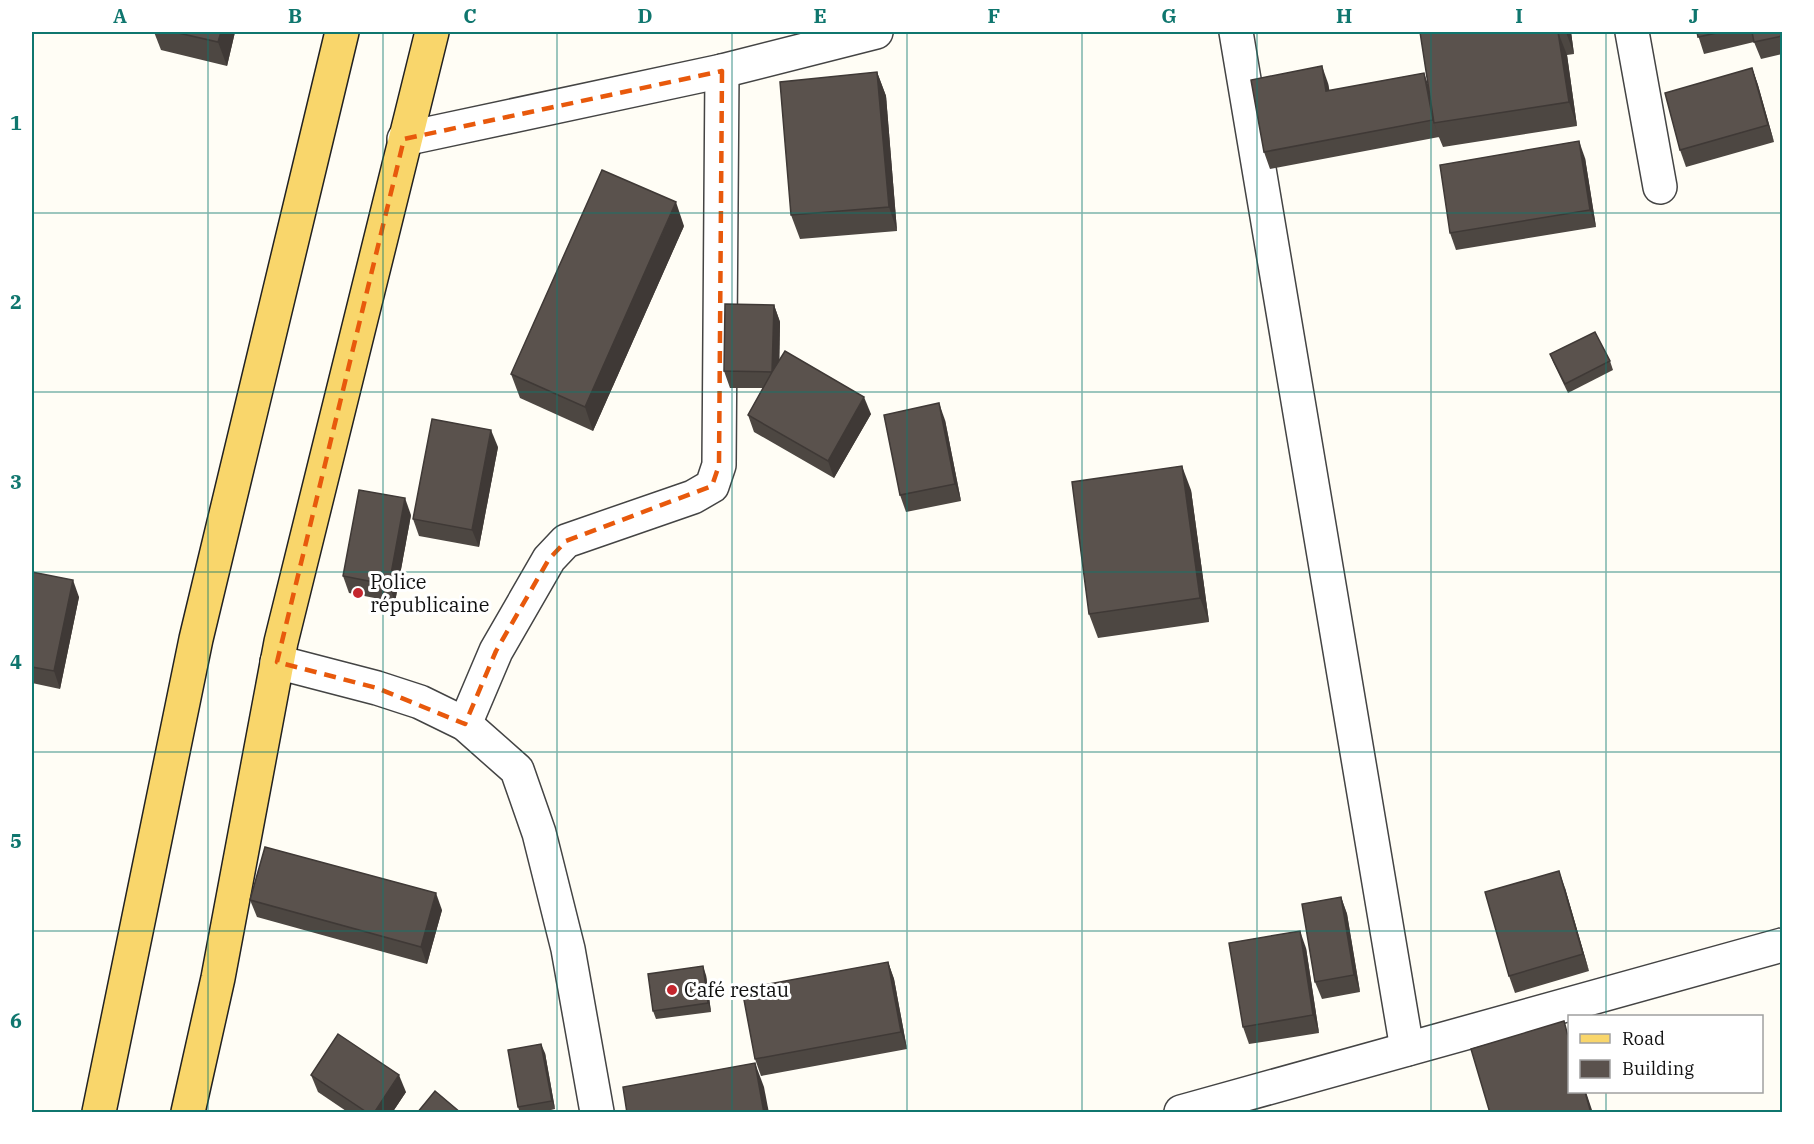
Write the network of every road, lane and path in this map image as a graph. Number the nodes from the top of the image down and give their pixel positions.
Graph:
1 (342, 32) edge
2 (432, 32) edge
3 (876, 32) edge
4 (1236, 32) edge
5 (1632, 32) edge
6 (722, 71) junction
7 (404, 139) junction
8 (1659, 187) dead end
9 (277, 662) junction
10 (465, 724) junction
11 (1782, 945) edge
12 (1407, 1049) junction
13 (99, 1113) edge
14 (188, 1113) edge
15 (597, 1113) edge
16 (1181, 1113) edge

1 - 13 main road
2 - 7 main road
3 - 6 street
4 - 12 street
5 - 8 street
6 - 7 street
6 - 10 street
7 - 9 main road
9 - 10 street
9 - 14 main road
10 - 15 street
11 - 12 street
12 - 16 street

